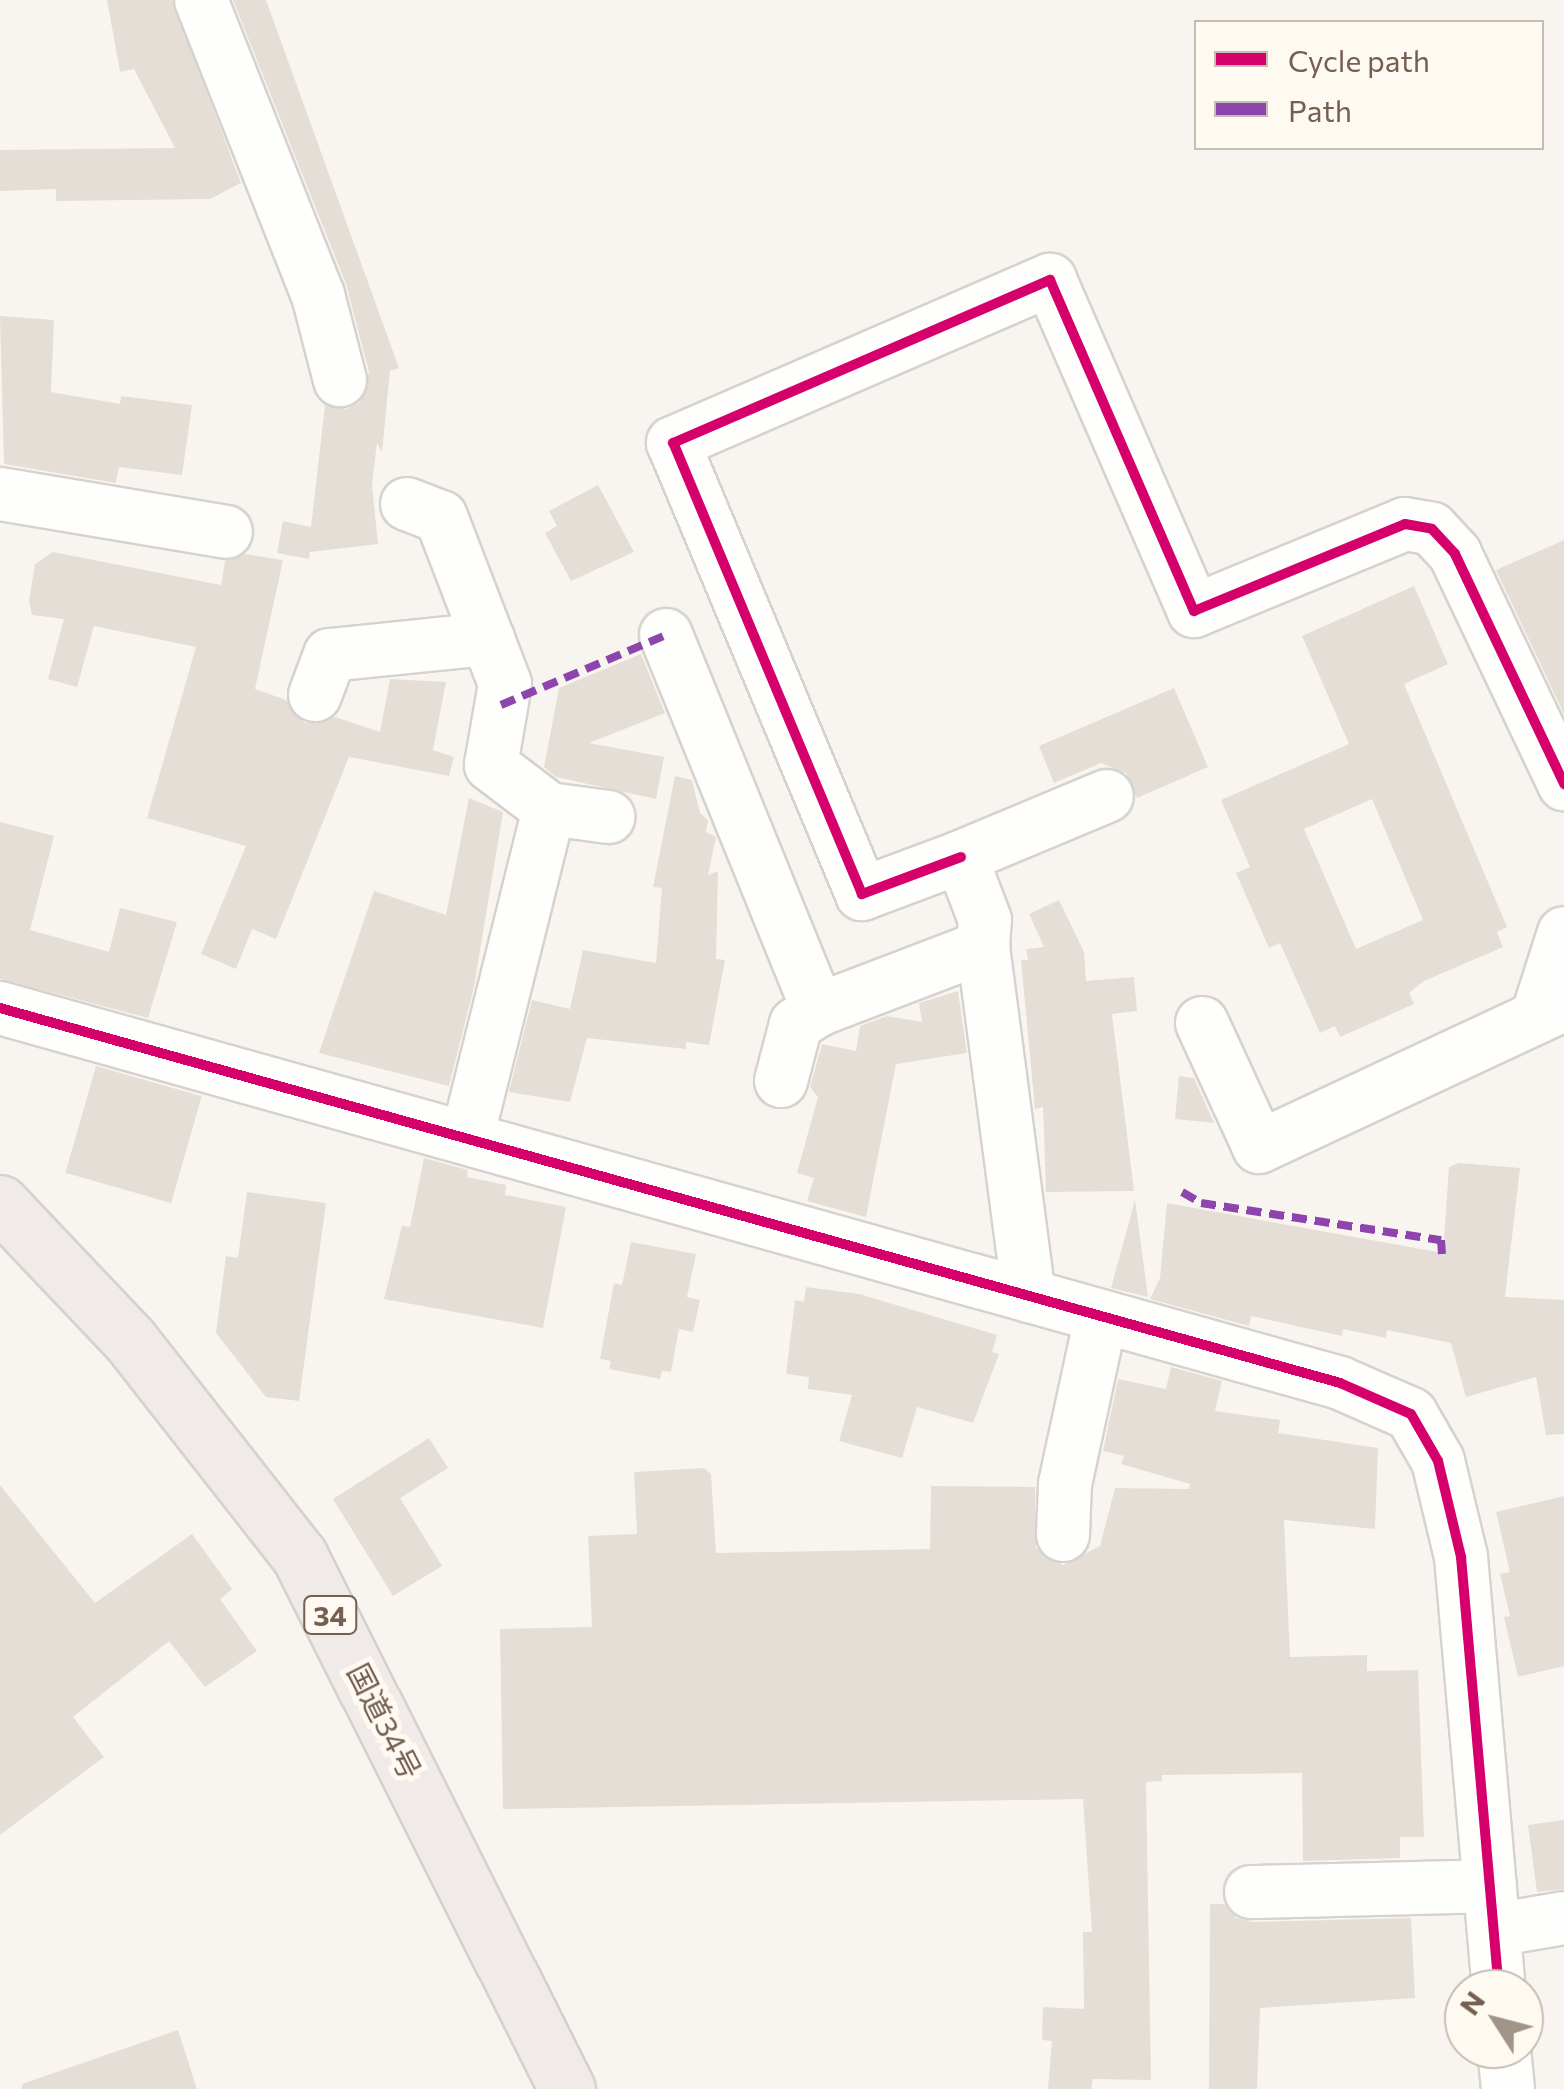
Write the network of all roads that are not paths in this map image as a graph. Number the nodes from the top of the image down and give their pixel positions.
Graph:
1 (201, 0) edge
2 (340, 380) dead end
3 (0, 494) edge
4 (407, 504) dead end
5 (226, 532) dead end
6 (666, 635) dead end
7 (488, 639) junction
8 (314, 695) dead end
9 (1564, 784) edge
10 (1107, 796) dead end
11 (550, 809) junction
12 (608, 816) dead end
13 (961, 856) junction
14 (1564, 933) edge
15 (984, 948) junction
16 (766, 963) dead end
17 (0, 1008) edge
18 (1551, 1011) edge
19 (807, 1017) junction
20 (1202, 1023) dead end
21 (781, 1081) dead end
22 (467, 1138) junction
23 (0, 1203) edge
24 (1029, 1296) junction
25 (1101, 1317) junction
26 (1063, 1535) dead end
27 (1251, 1892) dead end
28 (1492, 1908) junction
29 (1564, 1918) edge
30 (1497, 1969) edge
31 (567, 2089) edge

1 - 2 street
3 - 5 street
4 - 7 street
6 - 19 street
7 - 8 street
7 - 11 street
9 - 13 street
10 - 13 street
11 - 12 street
11 - 22 street
13 - 15 street
14 - 18 street
15 - 19 street
15 - 24 street
16 - 19 street
17 - 22 street
18 - 20 street
19 - 21 street
22 - 24 street
23 - 31 highway, 国道34号 / 34
24 - 25 street
25 - 26 street
25 - 28 street
27 - 28 street
28 - 29 street
28 - 30 street

